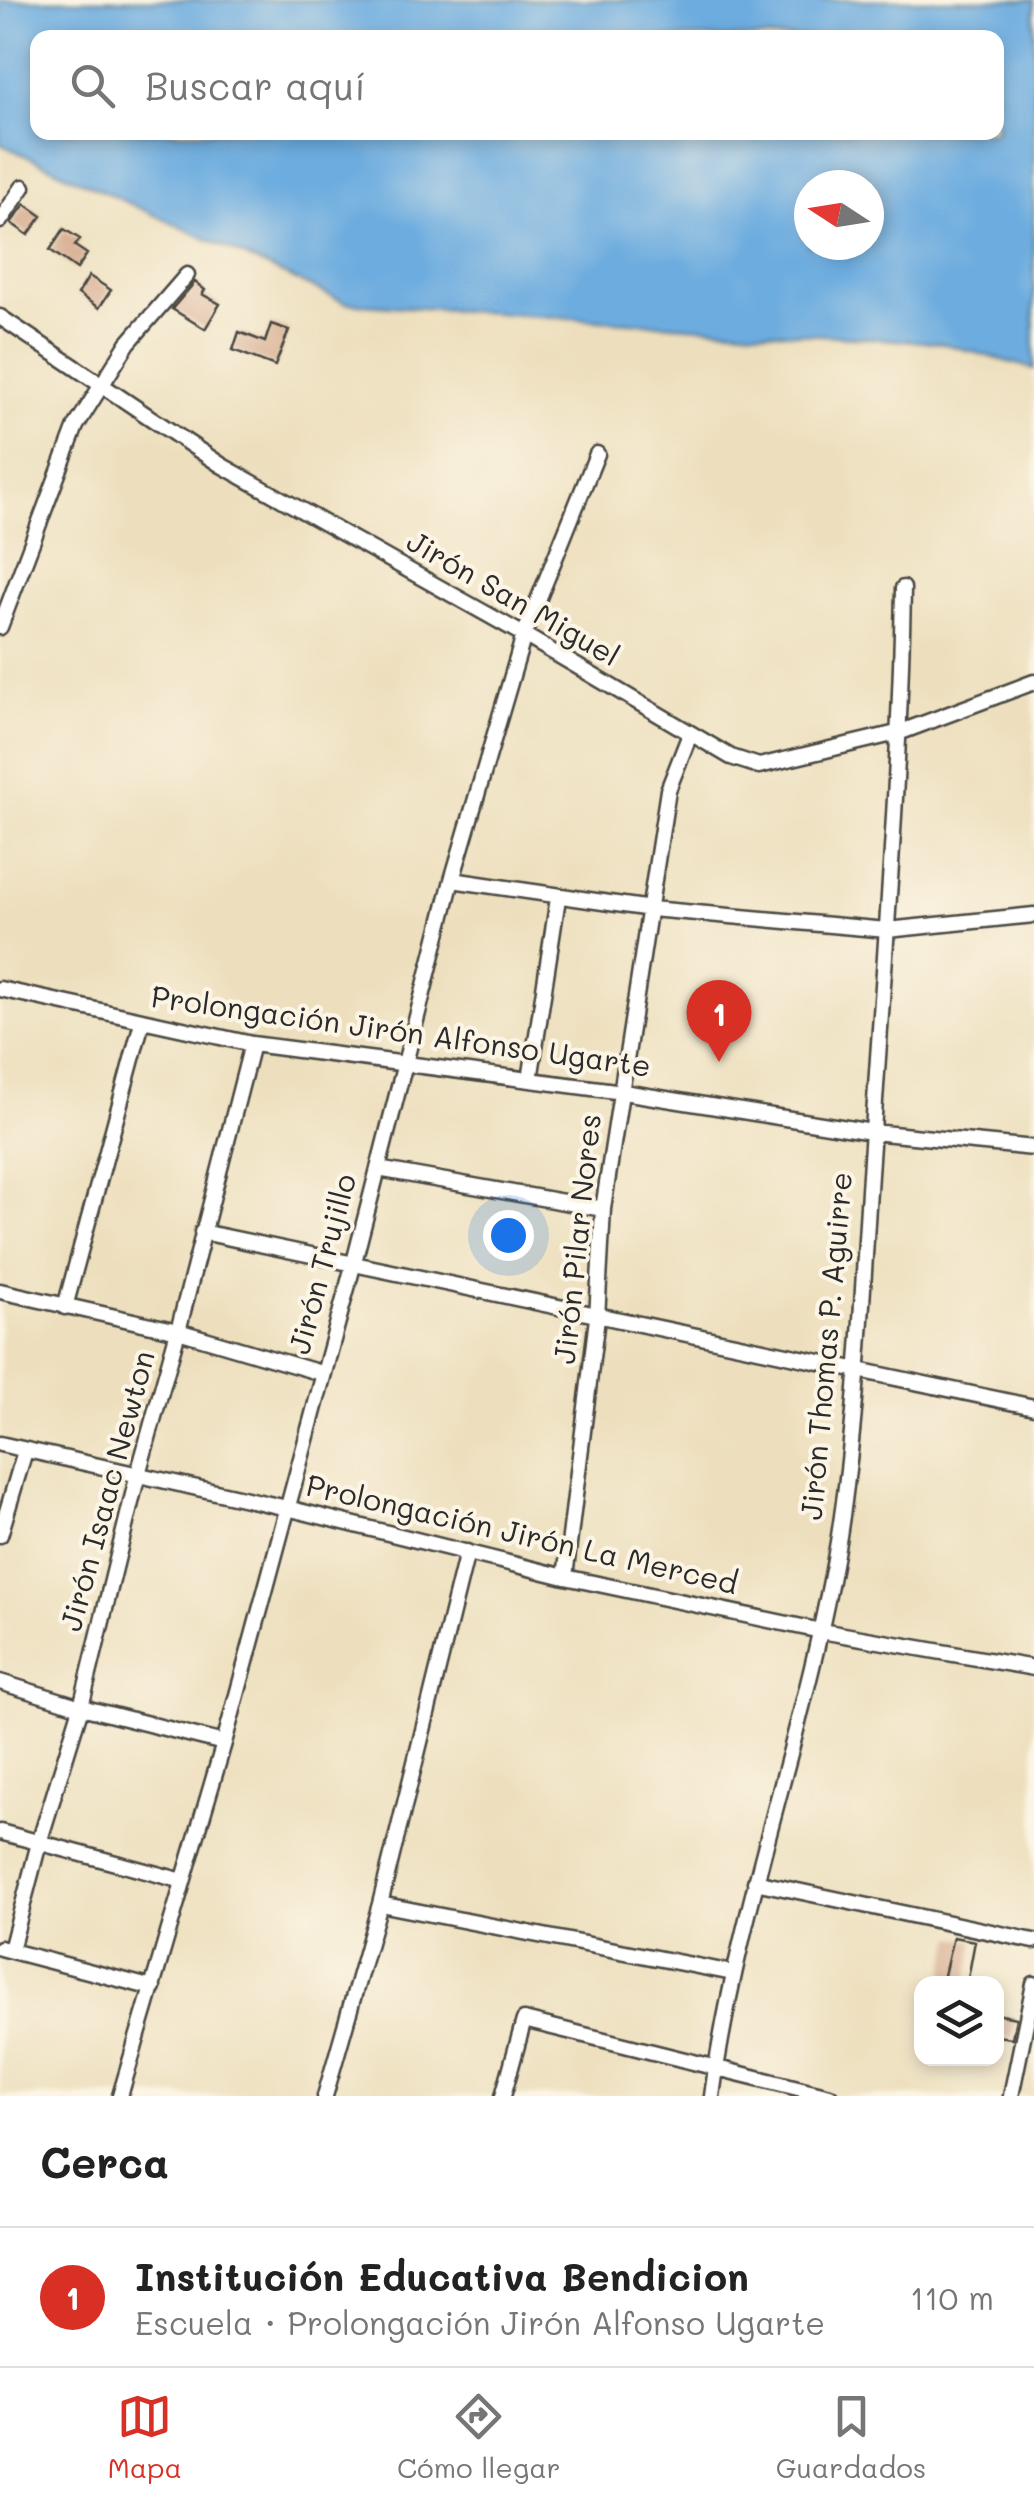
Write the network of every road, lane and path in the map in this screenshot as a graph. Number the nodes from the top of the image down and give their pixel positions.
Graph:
1 (23, 187) dead end
2 (0, 221) edge
3 (186, 274) dead end
4 (0, 316) edge
5 (101, 384) junction
6 (597, 454) dead end
7 (902, 588) dead end
8 (0, 627) edge
9 (524, 635) junction
10 (1034, 682) edge
11 (901, 732) junction
12 (690, 734) junction
13 (452, 880) junction
14 (558, 898) junction
15 (652, 909) junction
16 (1034, 915) edge
17 (887, 930) junction
18 (0, 989) edge
19 (142, 1022) junction
20 (252, 1044) junction
21 (406, 1065) junction
22 (530, 1080) junction
23 (622, 1092) junction
24 (872, 1132) junction
25 (1034, 1148) edge
26 (378, 1168) junction
27 (603, 1210) junction
28 (202, 1232) junction
29 (353, 1266) junction
30 (0, 1291) edge
31 (66, 1308) junction
32 (598, 1318) junction
33 (178, 1332) junction
34 (856, 1372) junction
35 (322, 1374) junction
36 (1034, 1407) edge
37 (0, 1444) edge
38 (25, 1450) junction
39 (138, 1474) junction
40 (287, 1508) junction
41 (0, 1535) edge
42 (467, 1552) junction
43 (564, 1577) junction
44 (821, 1631) junction
45 (1034, 1668) edge
46 (0, 1682) edge
47 (81, 1707) junction
48 (224, 1743) junction
49 (0, 1832) edge
50 (38, 1843) junction
51 (184, 1881) junction
52 (755, 1882) junction
53 (380, 1904) junction
54 (1034, 1941) edge
55 (5, 1949) edge
56 (733, 1972) junction
57 (1034, 1984) edge
58 (153, 1988) junction
59 (716, 2067) junction
60 (120, 2096) edge
61 (325, 2096) edge
62 (503, 2096) edge
63 (712, 2096) edge
64 (830, 2096) edge
65 (1011, 2096) edge

1 - 2 street
3 - 5 street
4 - 5 street, Jirón San Miguel
5 - 8 street
5 - 9 street, Jirón San Miguel
6 - 9 street, Jirón Trujillo
7 - 11 street, Jirón Thomas P. Aguirre
9 - 12 street, Jirón San Miguel
9 - 13 street, Jirón Trujillo
10 - 11 street, Jirón San Miguel
11 - 12 street, Jirón San Miguel
11 - 17 street, Jirón Thomas P. Aguirre
12 - 15 street, Jirón Pilar Nores
13 - 14 street
13 - 21 street, Jirón Trujillo
14 - 15 street
14 - 22 street
15 - 17 street
15 - 23 street, Jirón Pilar Nores
16 - 17 street
17 - 24 street, Jirón Thomas P. Aguirre
18 - 19 street, Prolongación Jirón Alfonso Ugarte
19 - 20 street, Prolongación Jirón Alfonso Ugarte
19 - 31 street
20 - 21 street, Prolongación Jirón Alfonso Ugarte
20 - 28 street, Jirón Isaac Newton
21 - 22 street, Prolongación Jirón Alfonso Ugarte
21 - 26 street, Jirón Trujillo
22 - 23 street, Prolongación Jirón Alfonso Ugarte
23 - 24 street, Prolongación Jirón Alfonso Ugarte
23 - 27 street, Jirón Pilar Nores
24 - 25 street, Prolongación Jirón Alfonso Ugarte
24 - 34 street, Jirón Thomas P. Aguirre
26 - 27 street
26 - 29 street, Jirón Trujillo
27 - 32 street, Jirón Pilar Nores
28 - 29 street
28 - 33 street, Jirón Isaac Newton
29 - 32 street
29 - 35 street, Jirón Trujillo
30 - 31 street
31 - 33 street
32 - 34 street
32 - 43 street, Jirón Pilar Nores
33 - 35 street
33 - 39 street, Jirón Isaac Newton
34 - 36 street
34 - 44 street, Jirón Thomas P. Aguirre
35 - 40 street, Jirón Trujillo
37 - 38 street, Prolongación Jirón La Merced
38 - 39 street, Prolongación Jirón La Merced
38 - 41 street
39 - 40 street, Prolongación Jirón La Merced
39 - 47 street, Jirón Isaac Newton
40 - 42 street, Prolongación Jirón La Merced
40 - 48 street, Jirón Trujillo
42 - 43 street, Prolongación Jirón La Merced
42 - 53 street
43 - 44 street, Prolongación Jirón La Merced
44 - 45 street, Prolongación Jirón La Merced
44 - 52 street, Jirón Thomas P. Aguirre
46 - 47 street
47 - 48 street
47 - 50 street, Jirón Isaac Newton
48 - 51 street, Jirón Trujillo
49 - 50 street
50 - 51 street
50 - 55 street, Jirón Isaac Newton
51 - 58 street, Jirón Trujillo
52 - 54 street
52 - 56 street, Jirón Thomas P. Aguirre
53 - 56 street
53 - 61 street
55 - 58 street
56 - 59 street, Jirón Thomas P. Aguirre
57 - 65 street
58 - 60 street, Jirón Trujillo
59 - 62 street
59 - 63 street, Jirón Thomas P. Aguirre
59 - 64 street

